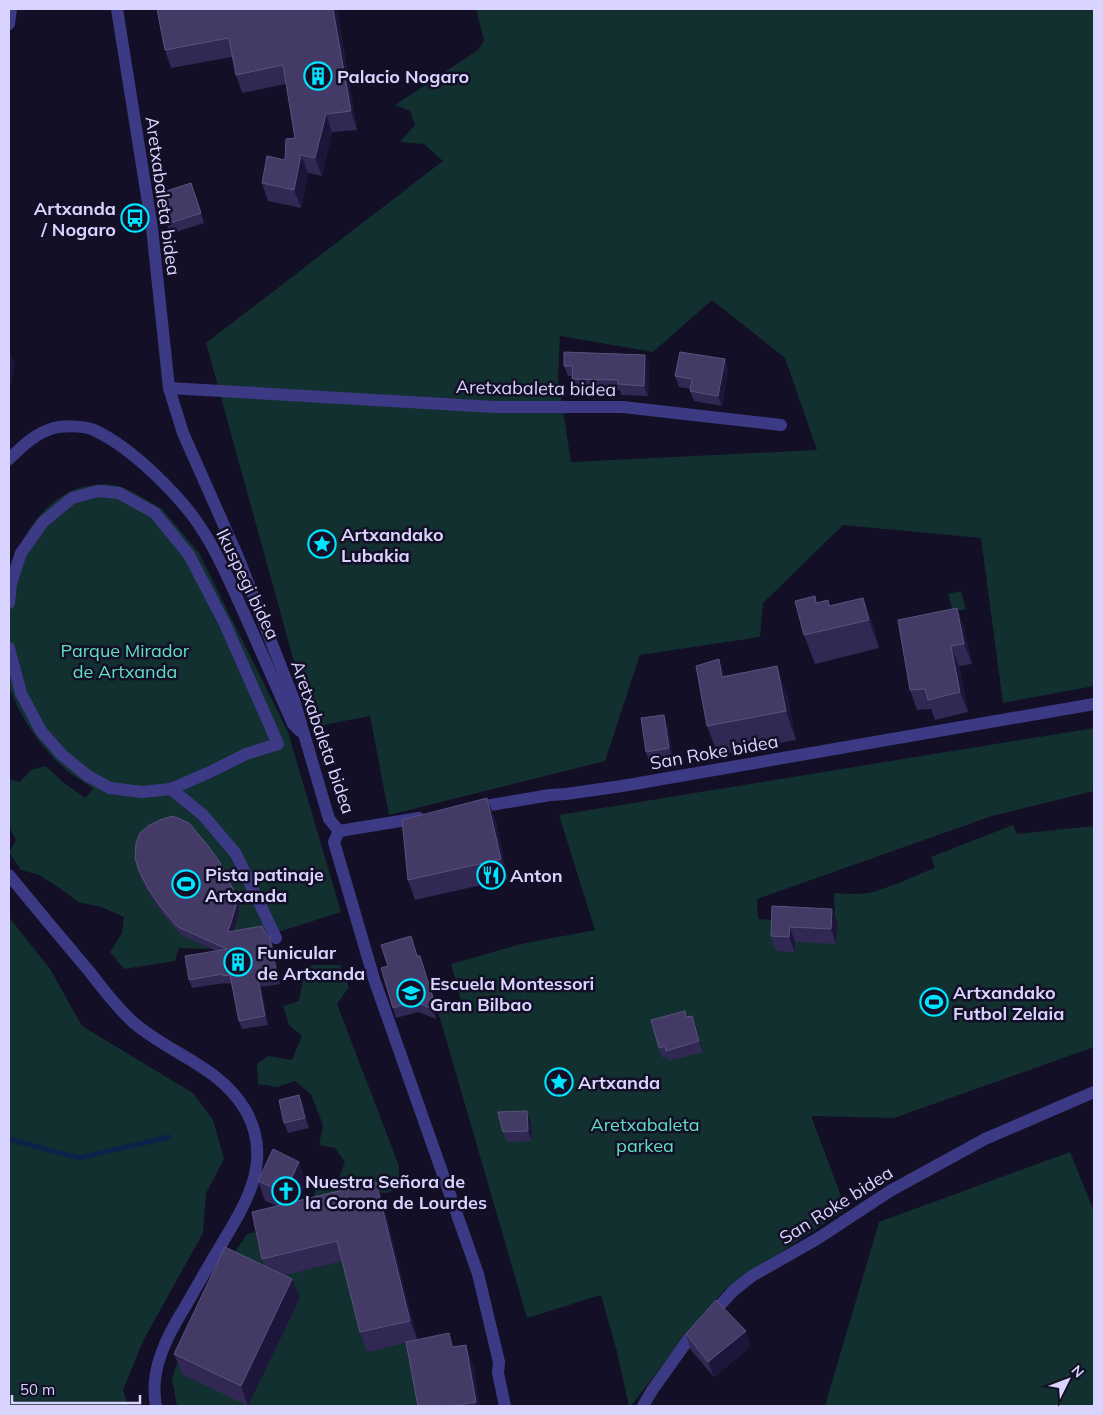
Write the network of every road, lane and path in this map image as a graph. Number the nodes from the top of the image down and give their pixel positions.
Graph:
1 (12, 9) edge
2 (117, 9) edge
3 (9, 24) edge
4 (170, 388) junction
5 (781, 425) dead end
6 (9, 459) edge
7 (9, 603) edge
8 (9, 648) edge
9 (1094, 704) edge
10 (306, 737) junction
11 (171, 790) junction
12 (464, 810) edge
13 (435, 815) edge
14 (339, 831) junction
15 (9, 875) edge
16 (276, 938) dead end
17 (1094, 1092) edge
18 (156, 1406) edge
19 (505, 1406) edge
20 (643, 1406) edge

1 - 3 street
2 - 4 street, Aretxabaleta bidea
4 - 5 street, Aretxabaleta bidea
4 - 10 street, Aretxabaleta bidea
6 - 10 street, Ikuspegi bidea
7 - 11 street
8 - 11 street
9 - 12 street, San Roke bidea
10 - 14 street, Aretxabaleta bidea
11 - 16 street
13 - 14 street
14 - 19 street, Aretxabaleta bidea
15 - 18 street
17 - 20 street, San Roke bidea

